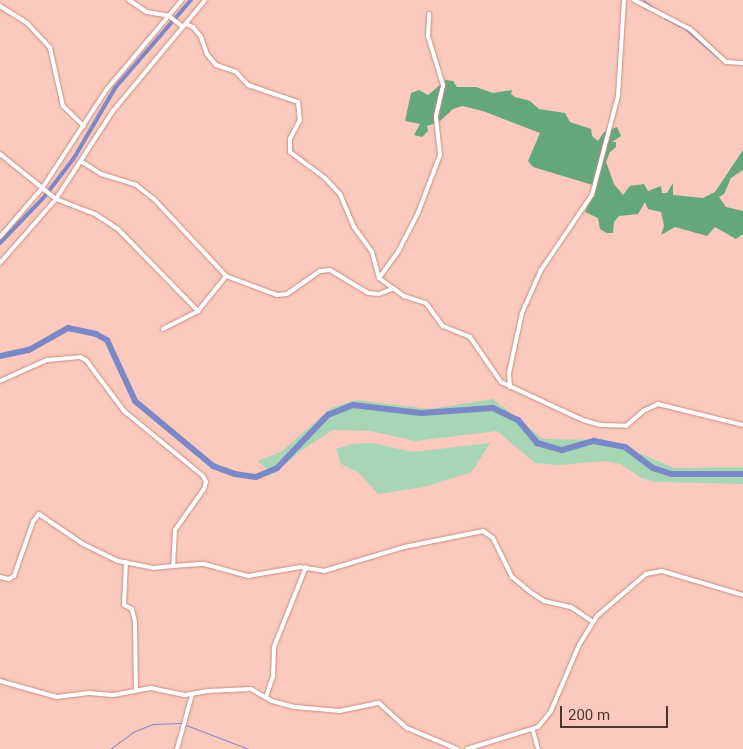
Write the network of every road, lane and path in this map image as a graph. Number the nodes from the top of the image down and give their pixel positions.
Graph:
1 (129, 0) edge
2 (182, 0) edge
3 (205, 0) edge
4 (624, 0) edge
5 (634, 0) edge
6 (0, 6) edge
7 (429, 14) dead end
8 (169, 16) junction
9 (184, 25) junction
10 (743, 63) edge
11 (84, 126) junction
12 (0, 154) edge
13 (82, 162) junction
14 (45, 189) junction
15 (55, 198) junction
16 (0, 237) edge
17 (0, 263) edge
18 (226, 276) junction
19 (379, 278) junction
20 (392, 289) junction
21 (198, 311) junction
22 (163, 329) dead end
23 (0, 380) edge
24 (510, 387) junction
25 (743, 426) edge
26 (126, 562) junction
27 (172, 566) junction
28 (306, 567) junction
29 (0, 577) edge
30 (743, 596) edge
31 (593, 622) junction
32 (0, 681) edge
33 (136, 690) junction
34 (192, 695) junction
35 (266, 697) junction
36 (533, 731) junction
37 (177, 749) edge
38 (457, 749) edge
39 (467, 749) edge
40 (538, 749) edge

1 - 8 street
2 - 8 street
3 - 9 street
4 - 24 street
5 - 10 street
6 - 11 street
7 - 19 street
8 - 9 street
8 - 11 street
9 - 13 street
9 - 19 street
11 - 14 street
12 - 14 street
13 - 15 street
13 - 18 street
14 - 15 street
14 - 16 street
15 - 17 street
15 - 21 street
18 - 20 street
18 - 21 street
19 - 20 street
20 - 24 street
21 - 22 street
23 - 27 street
24 - 25 street
26 - 27 street
26 - 29 street
26 - 33 street
27 - 28 street
28 - 31 street
28 - 35 street
30 - 31 street
31 - 36 street
32 - 33 street
33 - 34 street
34 - 35 street
34 - 37 street
35 - 38 street
36 - 39 street
36 - 40 street

